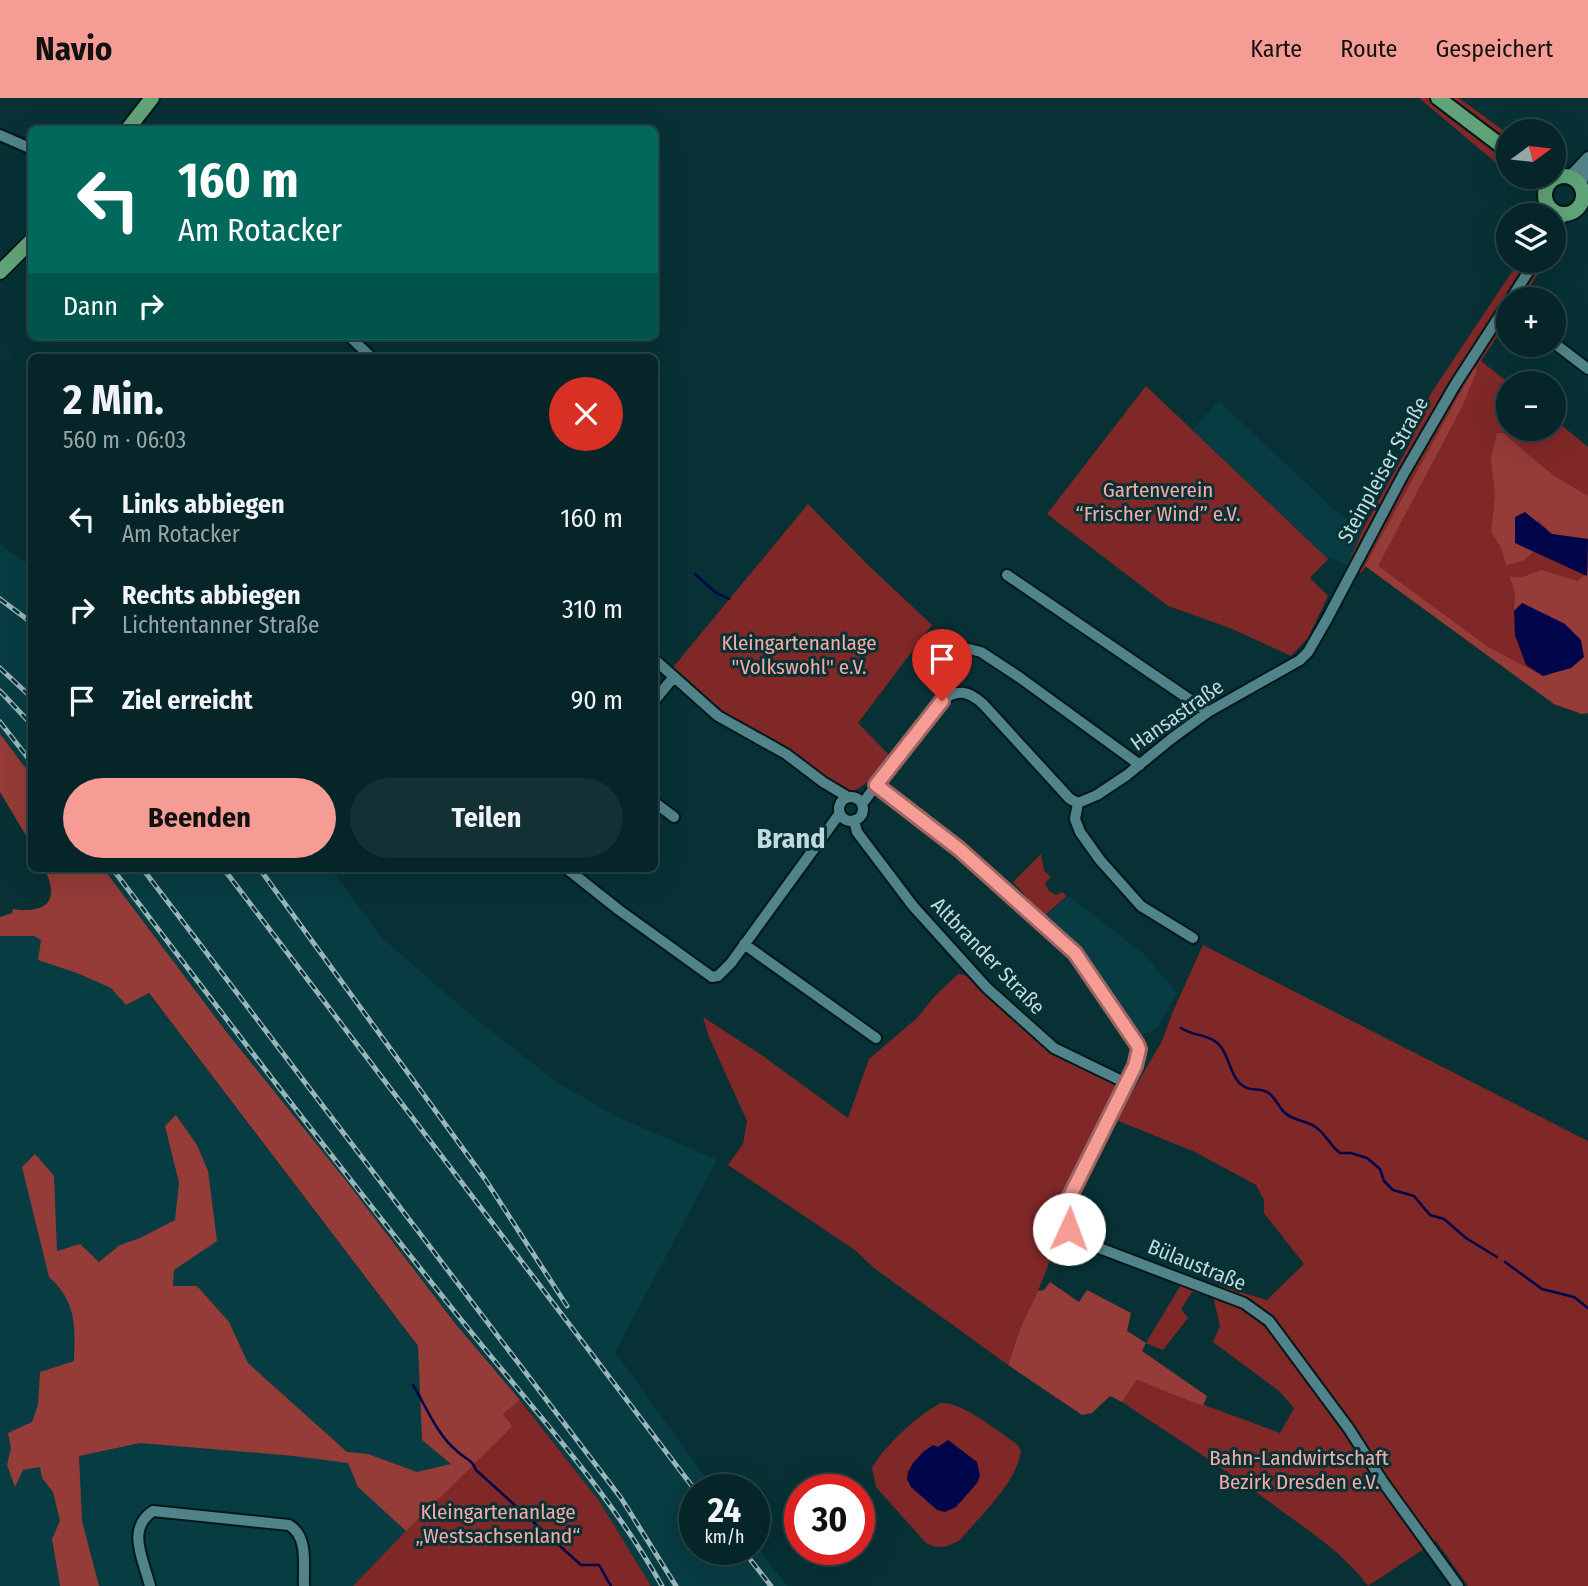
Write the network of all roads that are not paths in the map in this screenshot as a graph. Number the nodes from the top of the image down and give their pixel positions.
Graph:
1 (152, 98) edge
2 (1438, 98) edge
3 (130, 126) edge
4 (0, 135) edge
5 (1496, 142) edge
6 (28, 147) edge
7 (1588, 159) edge
8 (1551, 189) edge
9 (1567, 197) edge
10 (28, 244) edge
11 (0, 272) edge
12 (1496, 324) edge
13 (353, 340) edge
14 (1566, 352) edge
15 (368, 354) edge
16 (1588, 369) edge
17 (1007, 575) dead end
18 (969, 649) dead end
19 (1300, 660) joint
20 (658, 663) edge
21 (673, 678) junction
22 (658, 696) edge
23 (1209, 712) junction
24 (1140, 765) junction
25 (876, 785) junction
26 (1077, 803) junction
27 (658, 805) edge
28 (849, 808) junction
29 (674, 817) dead end
30 (571, 872) edge
31 (1193, 938) dead end
32 (744, 944) junction
33 (876, 1038) dead end
34 (1126, 1083) junction
35 (150, 1586) edge
36 (304, 1586) edge
37 (1458, 1586) edge

1 - 3 main road
2 - 5 main road
4 - 6 street
7 - 9 street
8 - 9 main road
10 - 11 main road
12 - 19 street, Steinpleiser Straße
13 - 15 street
14 - 16 street
17 - 23 street
18 - 24 street
19 - 23 street, Hansastraße
20 - 21 street, Altbrander Straße
21 - 22 street
21 - 28 street, Altbrander Straße
23 - 24 street, Hansastraße
24 - 26 street, Hansastraße
25 - 26 street
25 - 28 street
25 - 34 street, Bülaustraße
26 - 31 street
27 - 29 street
28 - 32 street
28 - 34 street, Altbrander Straße
30 - 32 street
32 - 33 street
34 - 37 street, Bülaustraße
35 - 36 street

